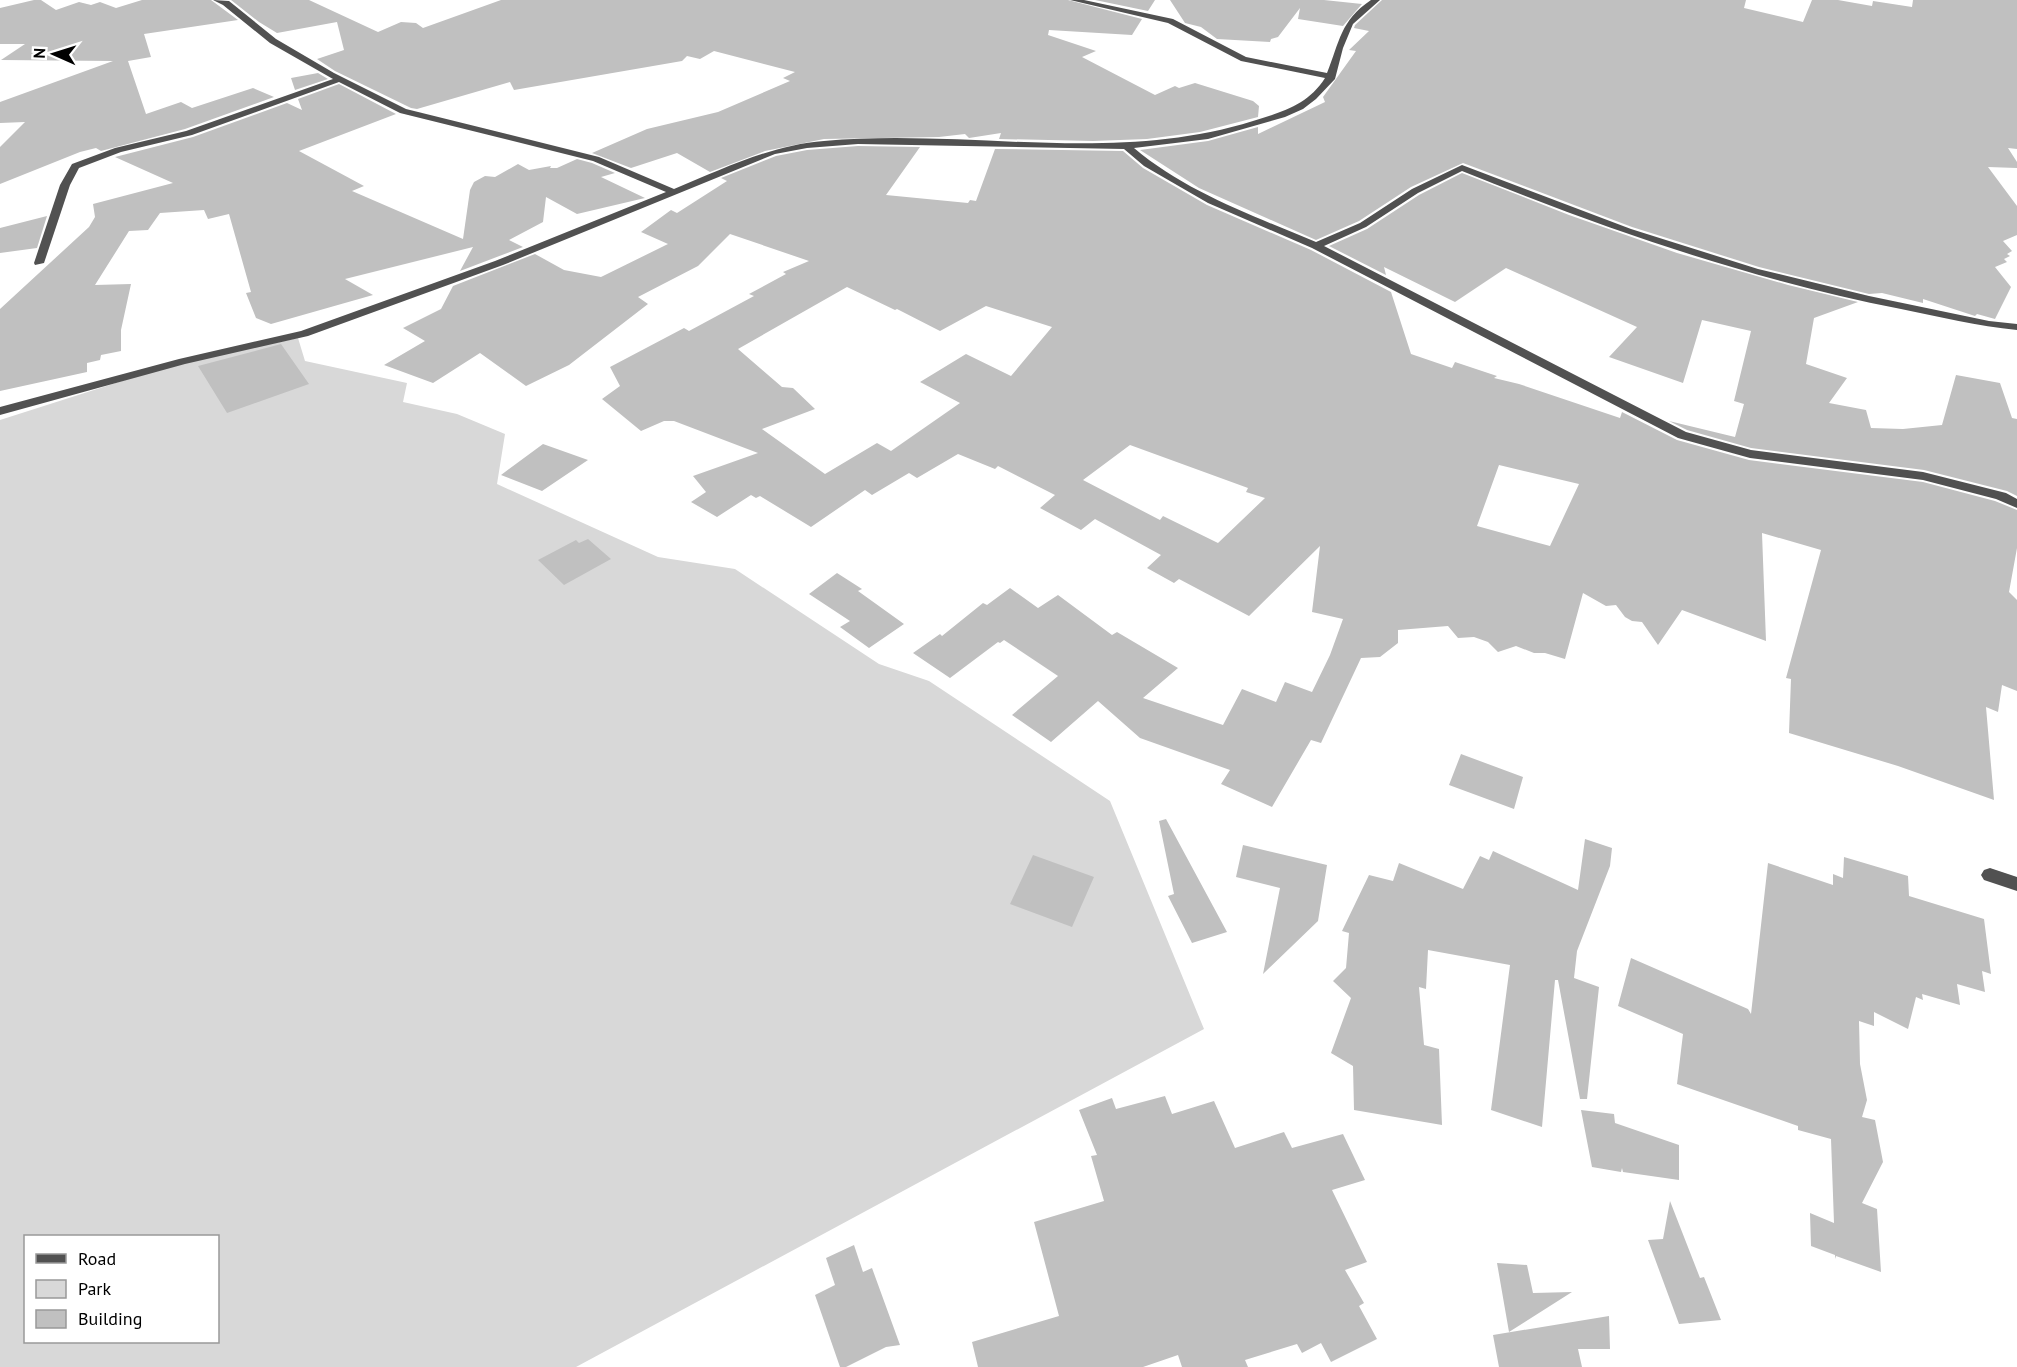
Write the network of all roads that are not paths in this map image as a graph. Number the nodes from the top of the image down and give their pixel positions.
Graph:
1 (237, 0) edge
2 (1074, 0) edge
3 (1376, 0) edge
4 (221, 2) edge
5 (1332, 76) junction
6 (340, 79) junction
7 (1127, 147) junction
8 (674, 192) junction
9 (1316, 246) junction
10 (39, 263) dead end
11 (2017, 327) edge
12 (0, 411) edge
13 (2017, 504) edge
14 (1990, 875) dead end
15 (2017, 884) edge

1 - 4 street
2 - 5 street
3 - 5 street
4 - 6 street
5 - 7 street
6 - 8 street
6 - 10 street
7 - 8 street
7 - 9 street
8 - 12 street
9 - 11 street
9 - 13 street
14 - 15 street

